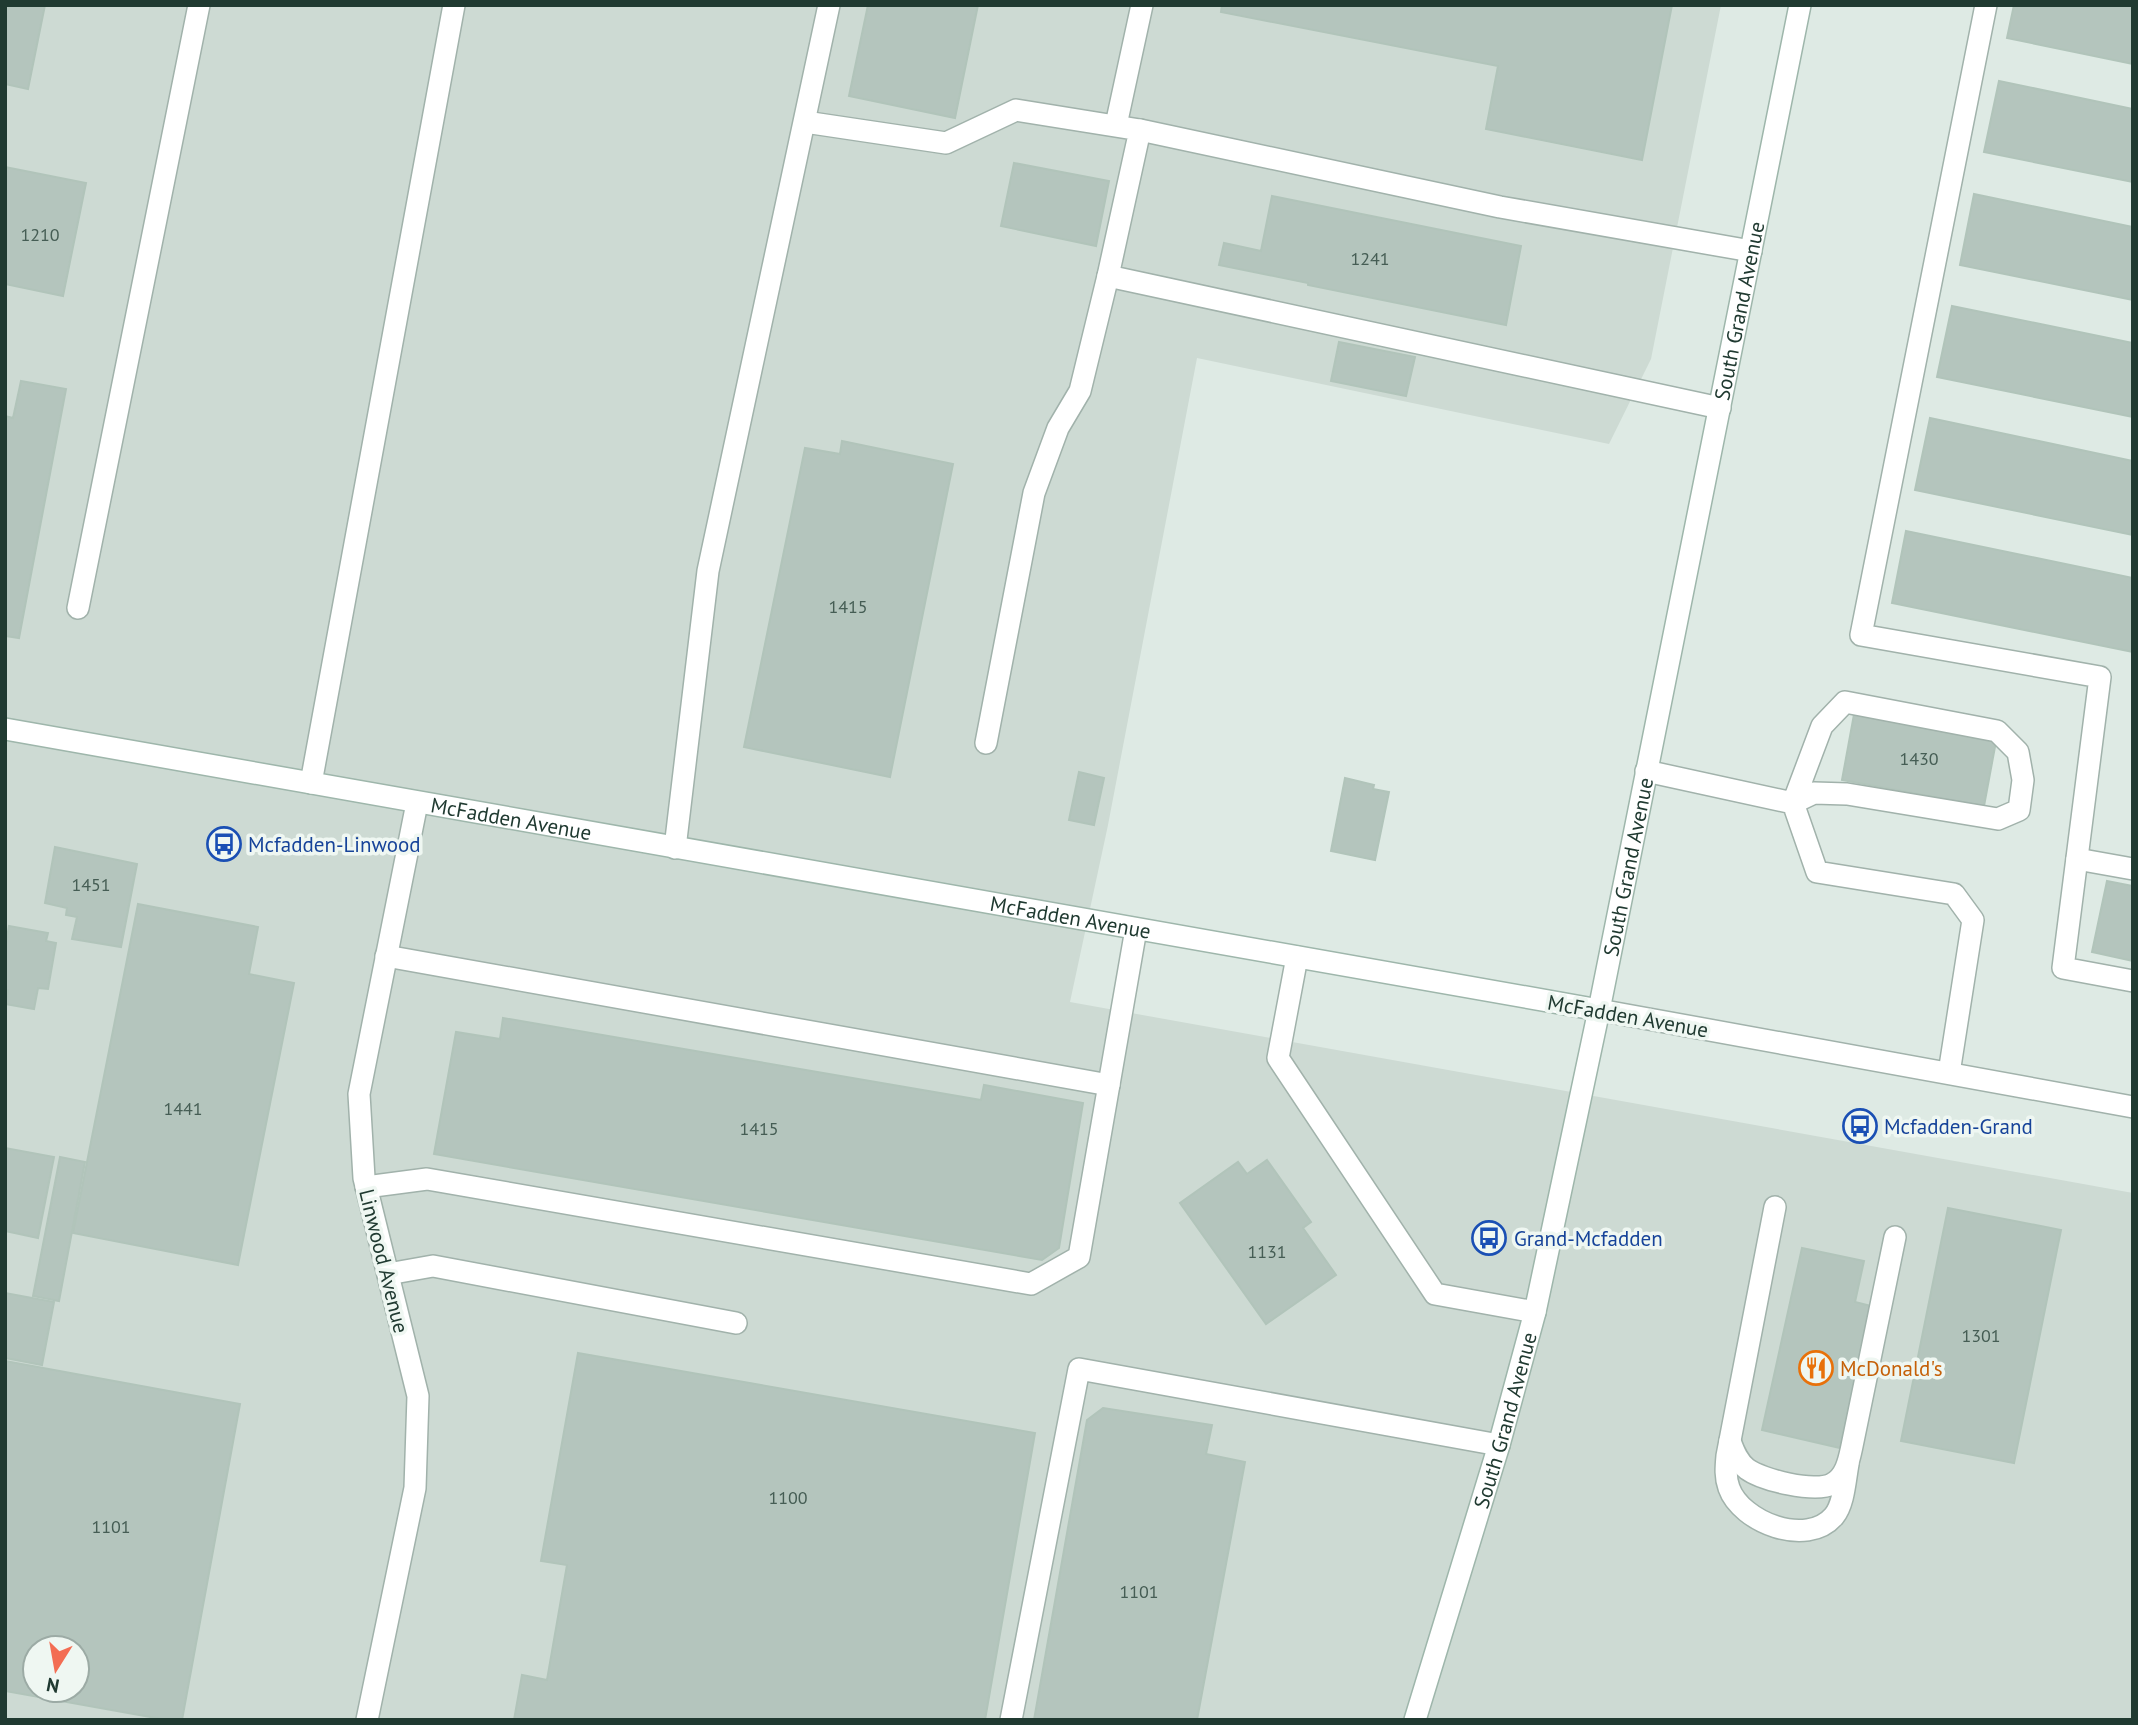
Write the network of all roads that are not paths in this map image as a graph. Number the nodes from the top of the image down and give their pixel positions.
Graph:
1 (199, 5) edge
2 (454, 5) edge
3 (829, 5) edge
4 (1142, 5) edge
5 (1800, 5) edge
6 (1986, 5) edge
7 (805, 122) junction
8 (1116, 125) junction
9 (1140, 130) junction
10 (1751, 251) junction
11 (1108, 276) junction
12 (1720, 408) junction
13 (78, 608) dead end
14 (5, 729) edge
15 (986, 743) dead end
16 (1646, 771) junction
17 (311, 783) junction
18 (417, 803) junction
19 (1793, 803) junction
20 (675, 848) junction
21 (2077, 859) junction
22 (2133, 869) edge
23 (1136, 929) junction
24 (386, 956) junction
25 (1297, 957) junction
26 (2133, 981) edge
27 (1598, 1010) junction
28 (1949, 1073) junction
29 (1109, 1085) junction
30 (2133, 1107) edge
31 (366, 1188) junction
32 (1775, 1207) dead end
33 (1895, 1237) dead end
34 (388, 1274) junction
35 (1535, 1312) junction
36 (736, 1323) dead end
37 (1730, 1441) junction
38 (1499, 1445) junction
39 (1848, 1464) junction
40 (367, 1720) edge
41 (1011, 1720) edge
42 (1415, 1720) edge

1 - 13 main road
2 - 17 main road
3 - 7 main road
4 - 8 main road
5 - 10 main road, South Grand Avenue
6 - 21 main road
7 - 8 main road
7 - 20 main road
8 - 9 main road
9 - 10 main road
9 - 11 main road
10 - 12 main road, South Grand Avenue
11 - 12 main road
11 - 15 main road
12 - 16 main road, South Grand Avenue
14 - 17 main road, McFadden Avenue
16 - 19 main road
16 - 27 main road, South Grand Avenue
17 - 18 main road, McFadden Avenue
18 - 20 main road, McFadden Avenue
18 - 24 main road, Linwood Avenue
19 - 19 main road
19 - 28 main road
20 - 23 main road, McFadden Avenue
21 - 22 main road
21 - 26 main road
23 - 25 main road, McFadden Avenue
23 - 29 main road
24 - 29 main road
24 - 31 main road, Linwood Avenue
25 - 27 main road, McFadden Avenue
25 - 35 main road
27 - 28 main road, McFadden Avenue
27 - 35 main road, South Grand Avenue
28 - 30 main road, McFadden Avenue
29 - 31 main road
31 - 34 main road, Linwood Avenue
32 - 37 main road
33 - 39 main road
34 - 36 main road
34 - 40 main road, Linwood Avenue
35 - 38 main road, South Grand Avenue
37 - 39 main road
37 - 39 main road
38 - 41 main road
38 - 42 main road, South Grand Avenue

